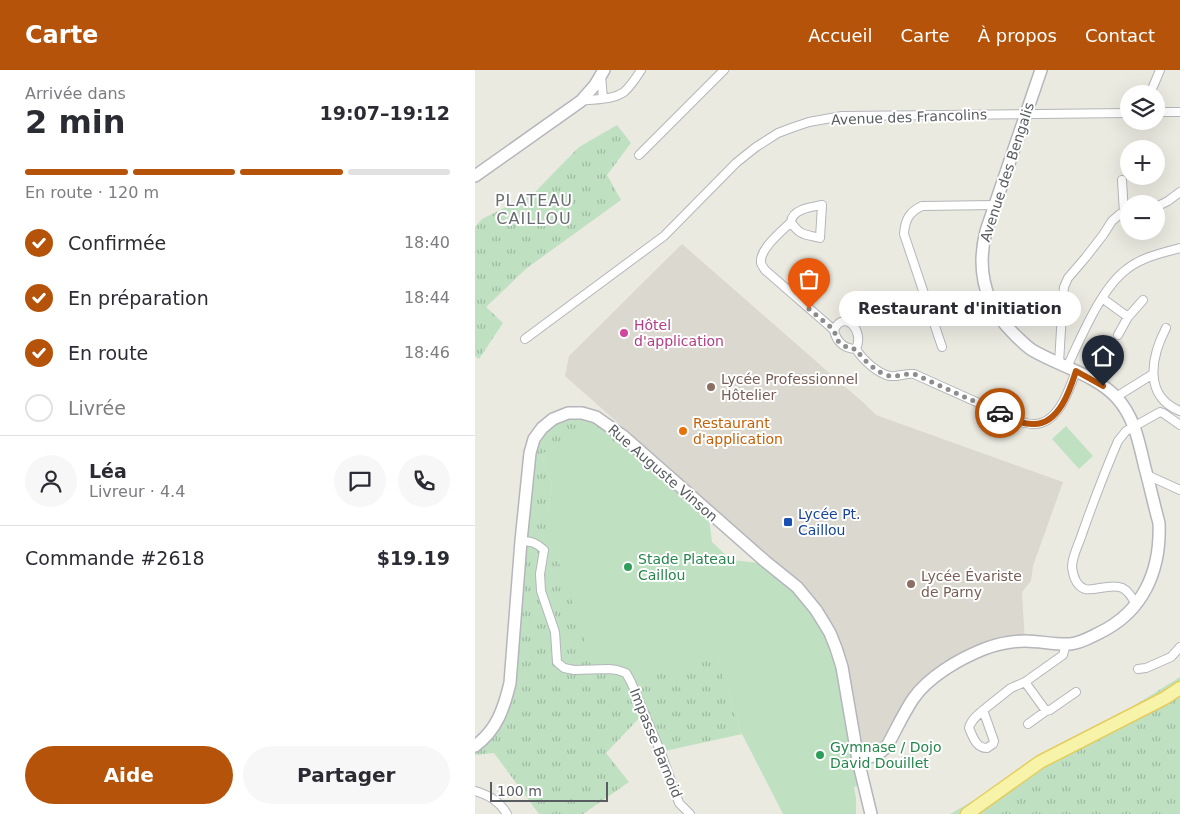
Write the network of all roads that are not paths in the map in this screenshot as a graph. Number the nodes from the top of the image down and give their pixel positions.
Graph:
1 (641, 70) edge
2 (724, 70) edge
3 (1041, 70) edge
4 (1160, 70) edge
5 (603, 72) edge
6 (1154, 85) edge
7 (603, 98) junction
8 (581, 101) junction
9 (1165, 112) edge
10 (1180, 112) edge
11 (1120, 113) edge
12 (1025, 114) junction
13 (639, 155) dead end
14 (475, 176) edge
15 (1180, 192) edge
16 (1165, 202) edge
17 (995, 205) junction
18 (1120, 216) edge
19 (791, 222) junction
20 (1180, 248) edge
21 (1102, 298) junction
22 (1143, 300) dead end
23 (1128, 317) junction
24 (1166, 328) dead end
25 (834, 330) junction
26 (1118, 335) dead end
27 (525, 339) dead end
28 (941, 347) dead end
29 (856, 349) junction
30 (1068, 367) junction
31 (1153, 374) junction
32 (1116, 397) junction
33 (1180, 411) edge
34 (1180, 425) edge
35 (1135, 426) junction
36 (1147, 475) junction
37 (1180, 490) edge
38 (521, 541) junction
39 (1136, 606) junction
40 (1066, 644) junction
41 (1180, 647) edge
42 (1139, 669) dead end
43 (1025, 682) junction
44 (1180, 688) edge
45 (1076, 692) dead end
46 (1180, 696) edge
47 (983, 710) junction
48 (1046, 712) junction
49 (1028, 724) dead end
50 (475, 746) edge
51 (858, 760) junction
52 (863, 785) junction
53 (475, 791) edge
54 (507, 814) edge
55 (690, 814) edge
56 (863, 814) edge
57 (871, 814) edge
58 (967, 814) edge
59 (980, 814) edge

1 - 7 street
2 - 13 street
3 - 12 street, Avenue des Bengalis
4 - 6 street
5 - 7 street
5 - 8 street
7 - 8 street
8 - 14 street
9 - 10 street
11 - 12 street, Avenue des Francolins
12 - 17 street, Avenue des Bengalis
12 - 27 street, Avenue des Francolins
15 - 16 street
17 - 28 street
17 - 30 street, Avenue des Bengalis
18 - 30 street
19 - 19 street
19 - 25 street
20 - 21 street
21 - 23 street
21 - 30 street
22 - 23 street
23 - 26 street
24 - 31 street
25 - 29 street
25 - 29 street
29 - 30 street
30 - 32 street, Avenue des Bengalis
31 - 32 street
31 - 33 street
32 - 35 street, Avenue des Bengalis
34 - 35 street
35 - 36 street, Avenue des Bengalis
35 - 39 street
36 - 37 street
36 - 39 street, Avenue des Bengalis
38 - 50 street, Rue Auguste Vinson
38 - 51 street, Rue Auguste Vinson
38 - 55 street, Impasse Barnoid
39 - 40 street, Avenue des Bengalis
40 - 43 street
40 - 51 street, Avenue des Bengalis
41 - 42 street
43 - 47 street
43 - 48 street
44 - 58 main road
45 - 48 street
46 - 59 main road
47 - 47 street
48 - 49 street
51 - 52 street, Rue Auguste Vinson
52 - 56 street, Rue Auguste Vinson
52 - 57 street, Rue Auguste Vinson
53 - 54 street

